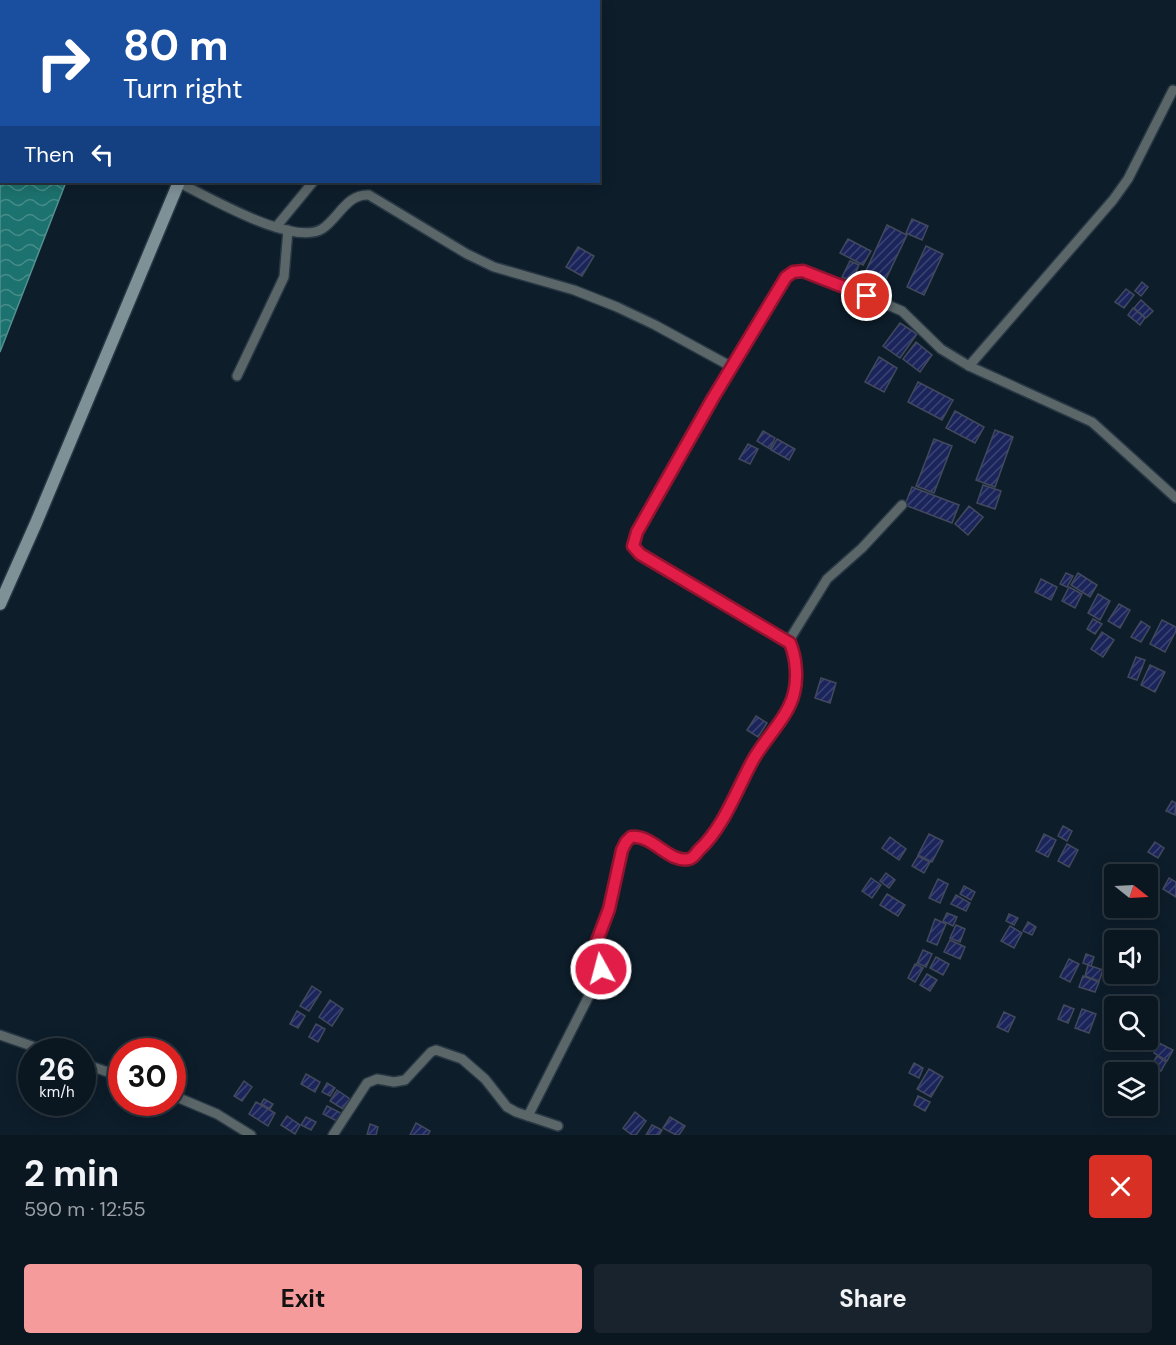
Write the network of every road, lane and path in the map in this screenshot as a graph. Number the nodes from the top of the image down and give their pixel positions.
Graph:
1 (1173, 90) dead end
2 (179, 183) edge
3 (181, 183) edge
4 (312, 183) edge
5 (276, 227) junction
6 (288, 230) junction
7 (969, 366) junction
8 (732, 367) junction
9 (237, 376) dead end
10 (1176, 498) edge
11 (902, 505) dead end
12 (0, 604) edge
13 (788, 642) junction
14 (0, 1035) edge
15 (18, 1041) edge
16 (186, 1101) edge
17 (528, 1116) junction
18 (558, 1126) dead end
19 (251, 1135) edge
20 (333, 1135) edge

1 - 7 street
2 - 12 main road
3 - 5 street
4 - 5 street
5 - 6 street
6 - 8 street
6 - 9 street
7 - 8 street
7 - 10 street
8 - 13 street
11 - 13 street
13 - 17 street
14 - 15 street
16 - 19 street
17 - 18 street
17 - 20 street

